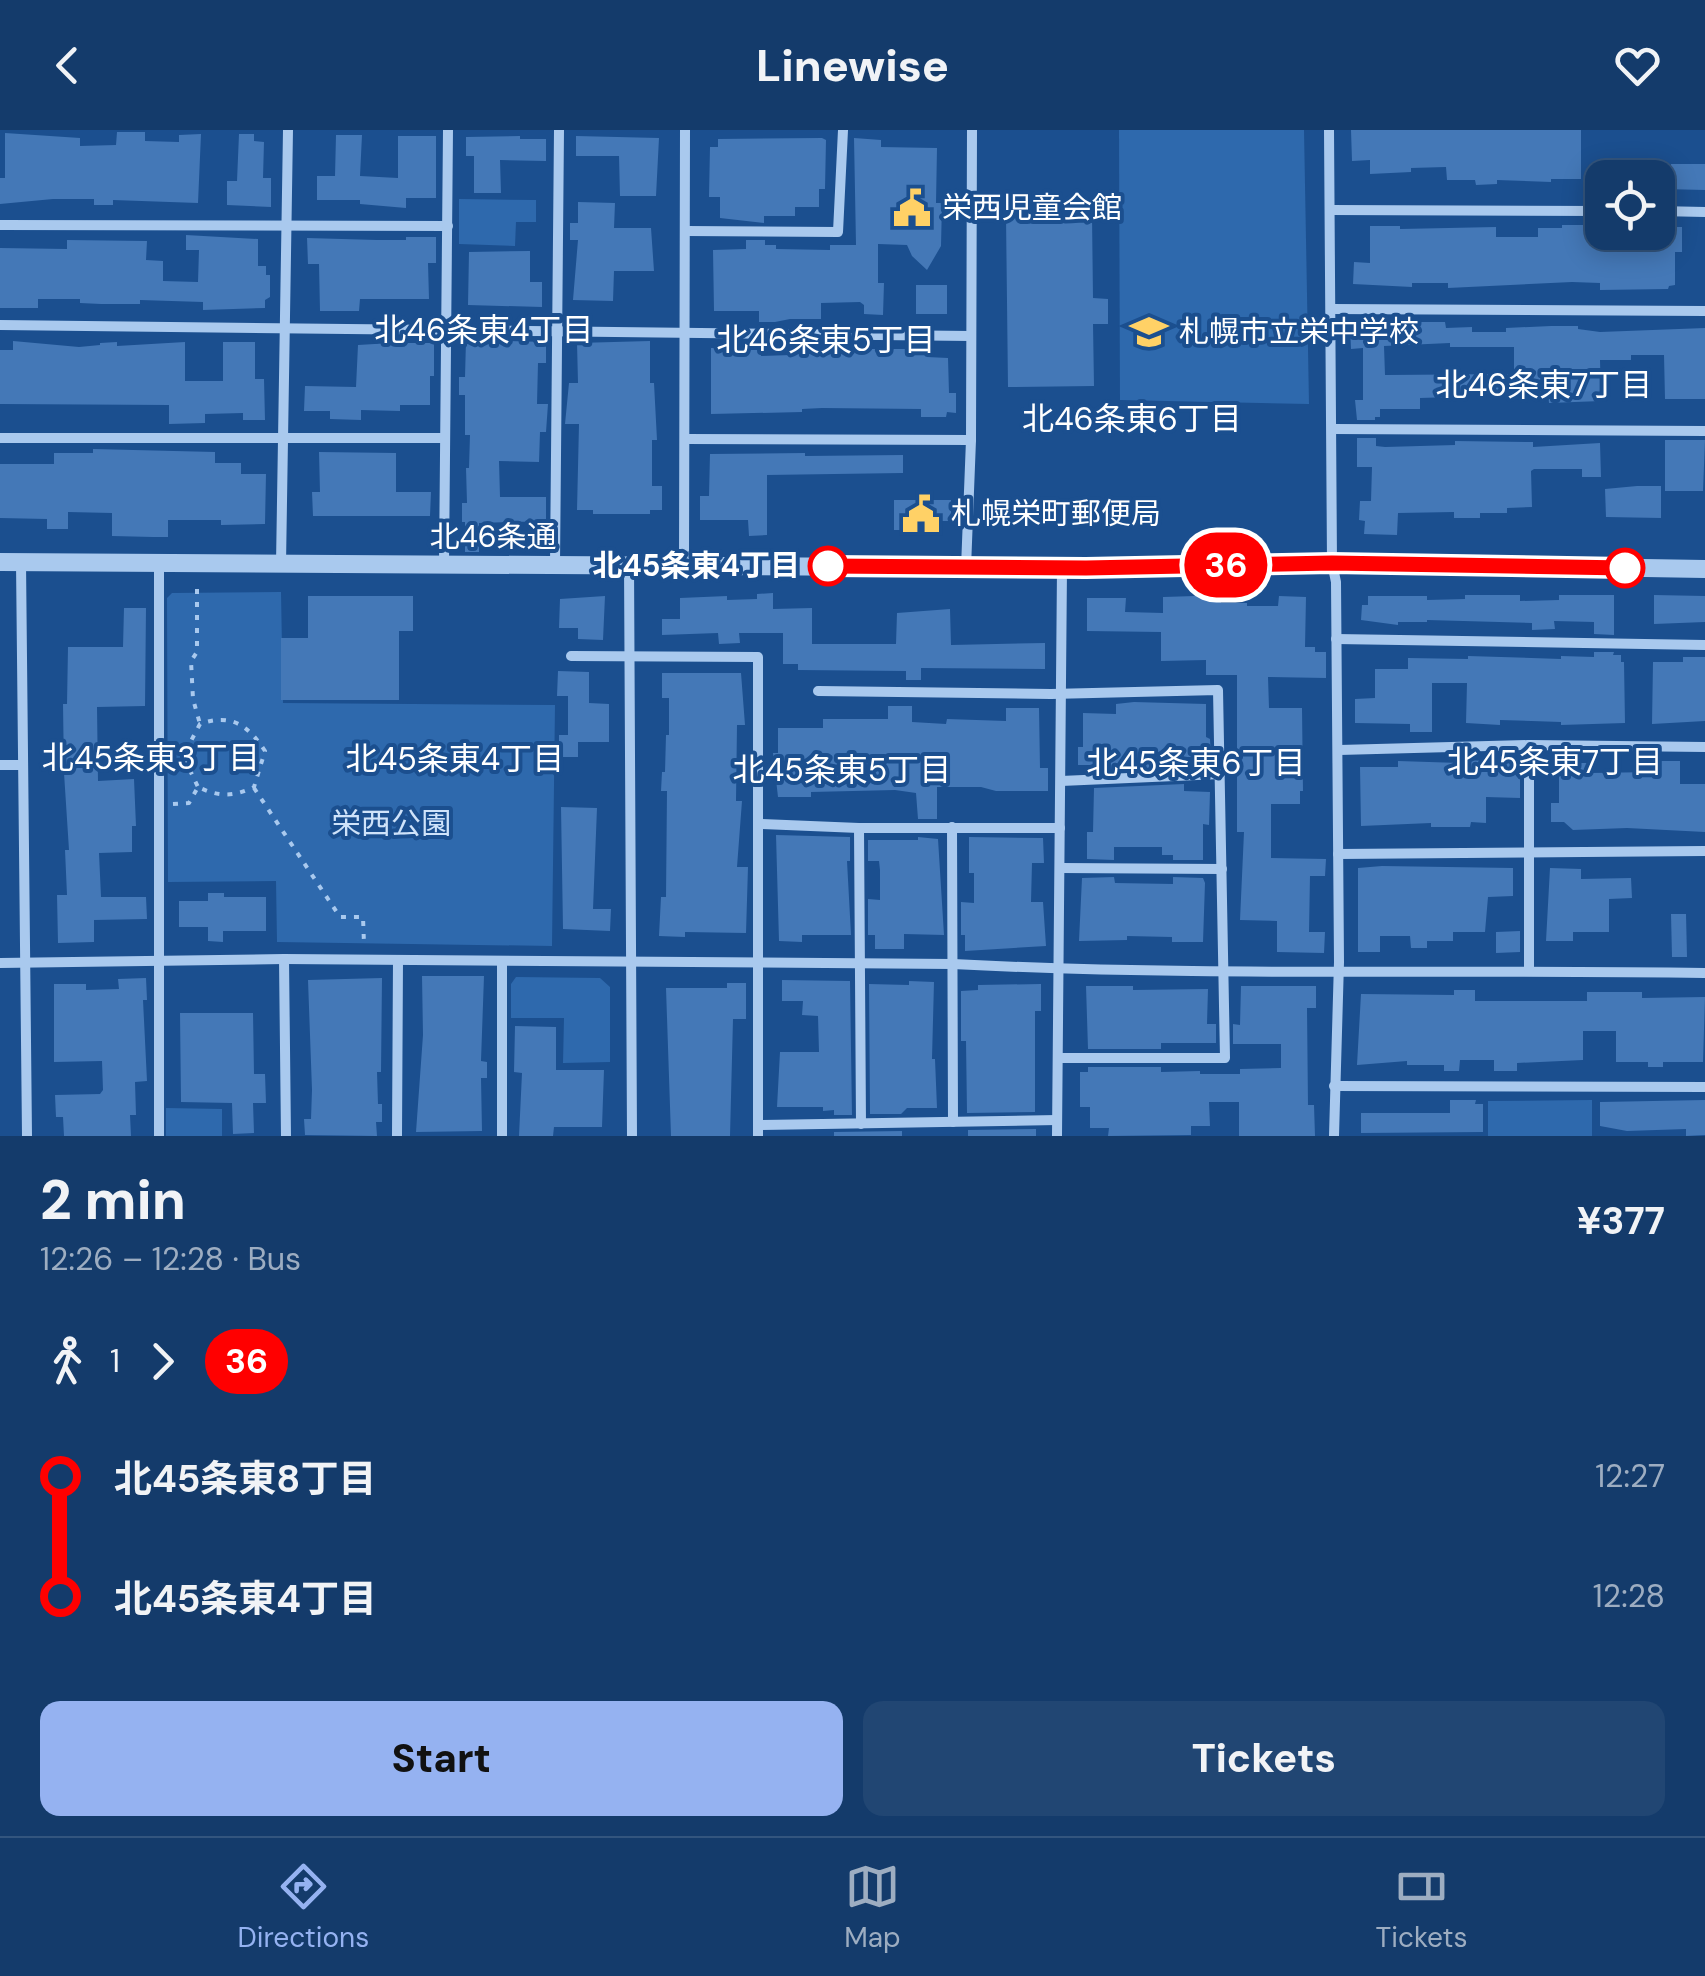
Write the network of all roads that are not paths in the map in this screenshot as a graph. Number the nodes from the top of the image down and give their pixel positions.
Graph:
1 (288, 130) edge
2 (448, 130) edge
3 (559, 130) edge
4 (685, 130) edge
5 (843, 130) edge
6 (972, 130) edge
7 (1329, 130) edge
8 (1330, 210) junction
9 (1585, 211) edge
10 (1675, 211) edge
11 (1705, 212) edge
12 (0, 225) edge
13 (286, 225) junction
14 (448, 226) junction
15 (686, 231) junction
16 (1331, 309) junction
17 (1705, 312) edge
18 (0, 325) edge
19 (284, 330) junction
20 (445, 330) junction
21 (557, 332) junction
22 (685, 332) junction
23 (971, 336) junction
24 (1333, 428) junction
25 (1705, 431) edge
26 (283, 437) junction
27 (0, 438) edge
28 (443, 438) junction
29 (685, 439) junction
30 (971, 440) junction
31 (0, 562) edge
32 (22, 562) junction
33 (159, 563) junction
34 (1332, 563) junction
35 (281, 564) junction
36 (444, 564) junction
37 (555, 564) junction
38 (629, 564) junction
39 (684, 564) junction
40 (966, 568) junction
41 (1062, 568) junction
42 (1705, 569) edge
43 (1336, 639) junction
44 (1705, 646) edge
45 (571, 656) dead end
46 (630, 656) junction
47 (818, 692) dead end
48 (1062, 694) junction
49 (1529, 746) junction
50 (1705, 747) edge
51 (1339, 750) junction
52 (23, 764) junction
53 (0, 765) edge
54 (1220, 774) junction
55 (1061, 781) junction
56 (759, 824) junction
57 (952, 827) junction
58 (859, 828) junction
59 (1060, 828) junction
60 (1705, 850) edge
61 (1338, 854) junction
62 (1530, 854) junction
63 (1060, 868) junction
64 (1222, 869) junction
65 (284, 959) junction
66 (398, 960) junction
67 (159, 961) junction
68 (26, 962) junction
69 (502, 962) junction
70 (759, 962) junction
71 (0, 963) edge
72 (632, 964) junction
73 (859, 964) junction
74 (953, 964) junction
75 (1060, 969) junction
76 (1529, 970) junction
77 (1224, 972) junction
78 (1338, 973) junction
79 (1705, 973) edge
80 (1058, 1058) junction
81 (1334, 1086) junction
82 (1705, 1087) edge
83 (1057, 1120) junction
84 (953, 1122) junction
85 (861, 1124) junction
86 (758, 1130) edge
87 (27, 1136) edge
88 (159, 1136) edge
89 (286, 1136) edge
90 (397, 1136) edge
91 (502, 1136) edge
92 (632, 1136) edge
93 (1057, 1136) edge
94 (1334, 1136) edge

1 - 13 street
2 - 14 street
3 - 21 street
4 - 15 street
5 - 15 street
6 - 23 street
7 - 8 street
8 - 9 street
8 - 16 street
10 - 11 street
12 - 13 street
13 - 14 street
13 - 19 street
14 - 20 street
15 - 22 street
16 - 17 street
16 - 24 street
18 - 19 street
19 - 20 street
19 - 26 street
20 - 21 street
20 - 28 street
21 - 22 street
21 - 37 street
22 - 23 street
22 - 29 street
23 - 30 street
24 - 25 street
24 - 34 street
26 - 27 street
26 - 28 street
26 - 35 street
28 - 36 street
29 - 30 street
29 - 39 street
30 - 40 street
31 - 32 street, 北46条通
32 - 33 street, 北46条通
32 - 52 street
33 - 35 street, 北46条通
33 - 67 street
34 - 41 street, 北46条通
34 - 42 street, 北46条通
34 - 43 street
35 - 36 street, 北46条通
36 - 37 street, 北46条通
37 - 38 street, 北46条通
38 - 39 street, 北46条通
38 - 46 street
39 - 40 street, 北46条通
40 - 41 street, 北46条通
41 - 48 street
43 - 44 street
43 - 51 street
45 - 46 street
46 - 56 street
46 - 72 street
47 - 48 street
48 - 54 street
48 - 55 street
49 - 50 street
49 - 51 street
49 - 62 street
51 - 61 street
52 - 53 street
52 - 68 street
54 - 55 street
54 - 64 street
55 - 59 street
56 - 58 street
56 - 70 street
57 - 58 street
57 - 59 street
57 - 74 street
58 - 73 street
59 - 63 street
60 - 62 street
61 - 62 street
61 - 78 street
62 - 76 street
63 - 64 street
63 - 75 street
64 - 77 street
65 - 66 street
65 - 67 street
65 - 89 street
66 - 69 street
66 - 90 street
67 - 68 street
67 - 88 street
68 - 71 street
68 - 87 street
69 - 72 street
69 - 91 street
70 - 72 street
70 - 73 street
70 - 86 street
72 - 92 street
73 - 74 street
73 - 85 street
74 - 75 street
74 - 84 street
75 - 77 street
75 - 80 street
76 - 78 street
76 - 79 street
77 - 78 street
77 - 80 street
78 - 81 street
80 - 83 street
81 - 82 street
81 - 94 street
83 - 84 street
83 - 93 street
84 - 85 street
85 - 86 street

